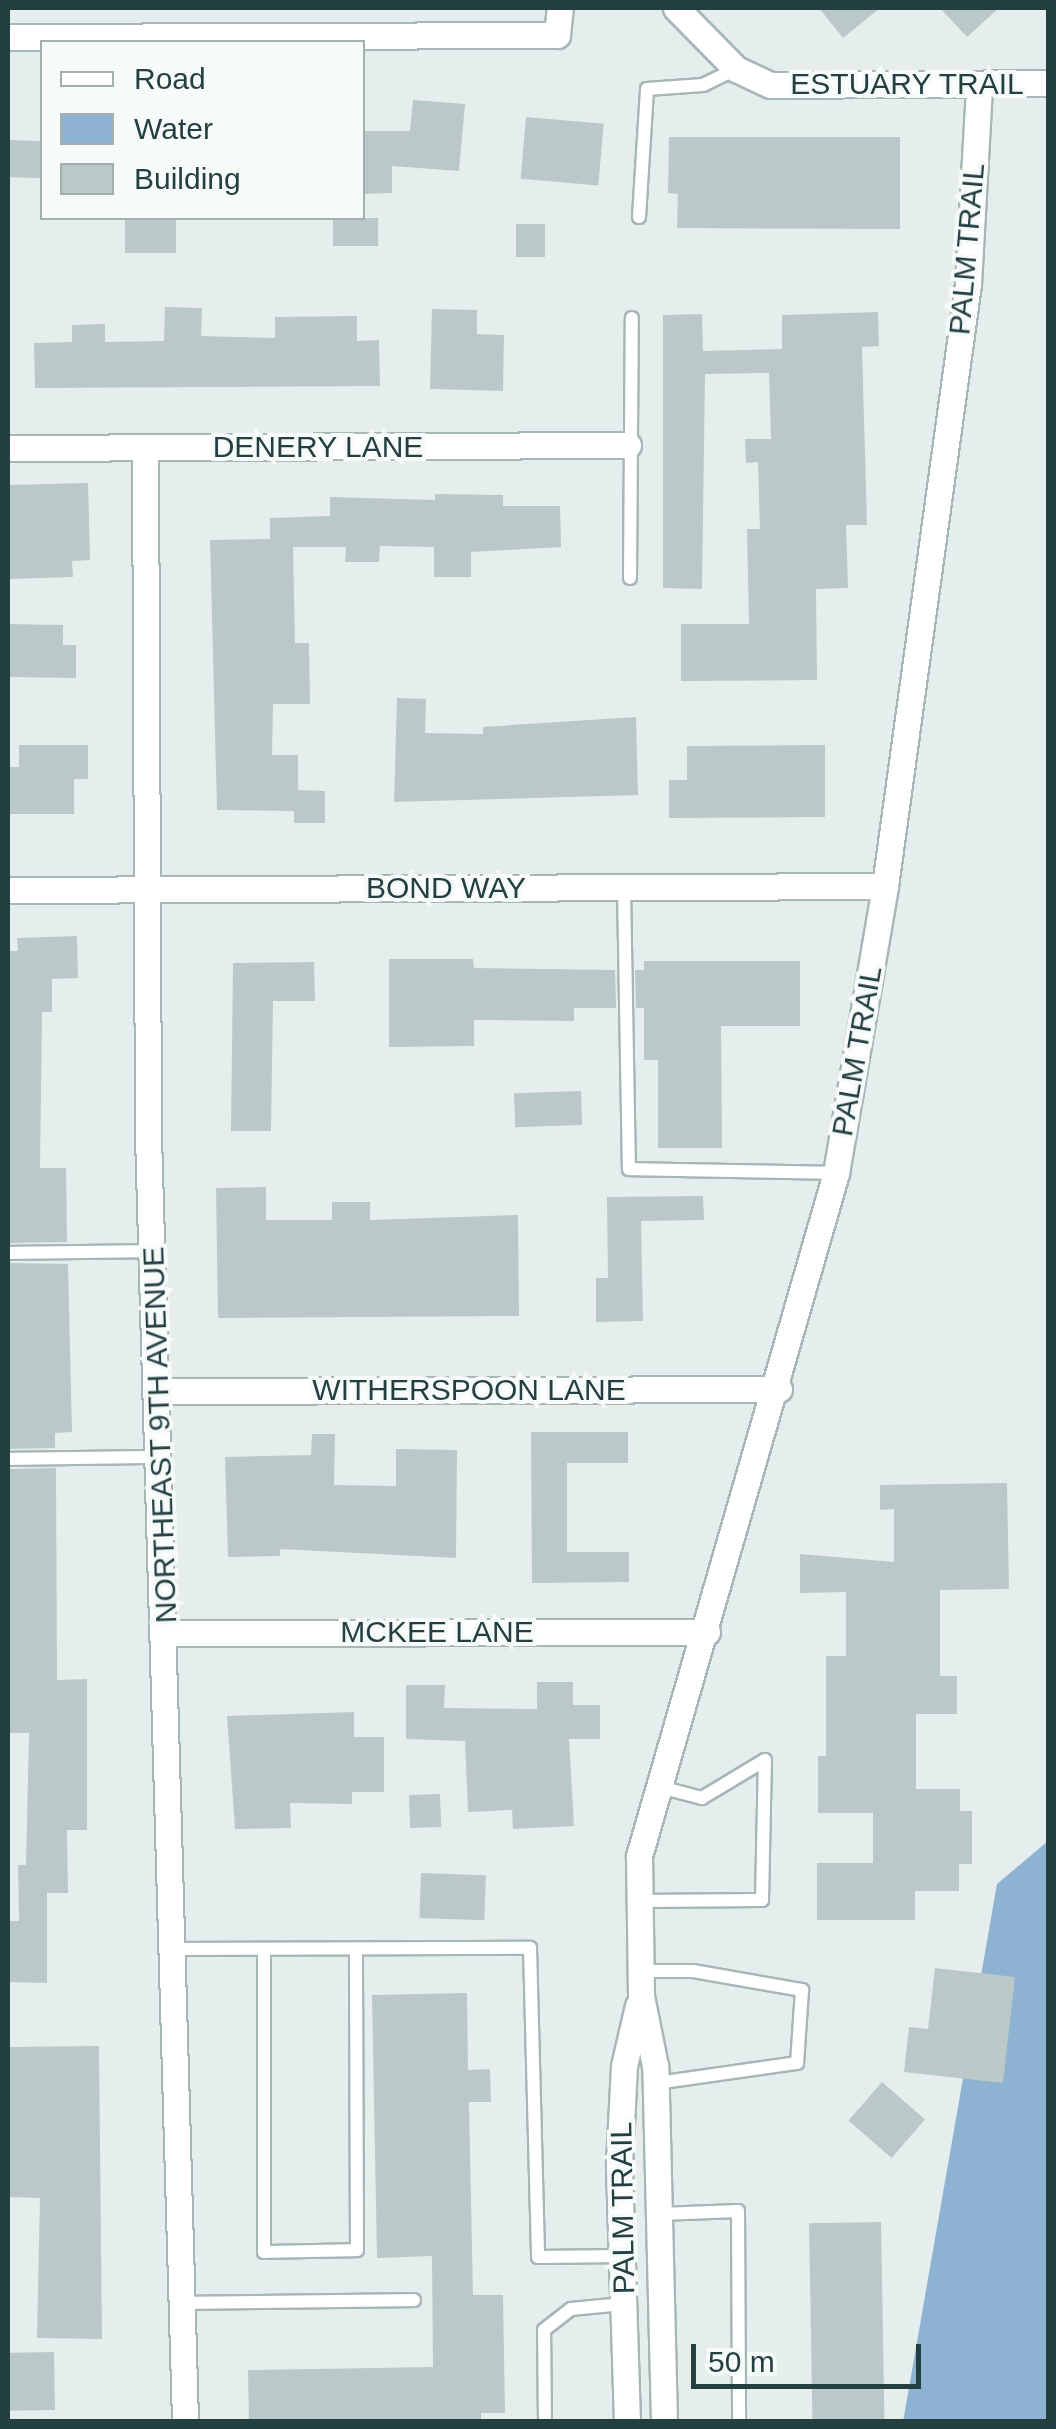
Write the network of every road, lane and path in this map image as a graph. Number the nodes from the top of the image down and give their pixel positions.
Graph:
1 (560, 8) edge
2 (676, 8) edge
3 (8, 37) edge
4 (736, 69) junction
5 (1048, 84) edge
6 (978, 85) junction
7 (640, 217) dead end
8 (632, 318) dead end
9 (628, 445) junction
10 (8, 448) edge
11 (145, 448) junction
12 (630, 578) dead end
13 (885, 886) junction
14 (624, 887) junction
15 (147, 889) junction
16 (8, 890) edge
17 (836, 1173) junction
18 (154, 1251) junction
19 (8, 1253) edge
20 (779, 1389) junction
21 (160, 1391) junction
22 (162, 1456) junction
23 (8, 1459) edge
24 (706, 1632) junction
25 (168, 1633) junction
26 (660, 1787) junction
27 (640, 1902) junction
28 (175, 1949) junction
29 (264, 1949) junction
30 (356, 1949) junction
31 (641, 1983) junction
32 (656, 2083) junction
33 (660, 2214) junction
34 (622, 2256) junction
35 (414, 2300) dead end
36 (183, 2303) junction
37 (624, 2304) junction
38 (186, 2422) edge
39 (546, 2422) edge
40 (627, 2422) edge
41 (664, 2422) edge
42 (738, 2422) edge

1 - 3 street
2 - 4 street, ESTUARY TRAIL
4 - 6 street, ESTUARY TRAIL
4 - 7 lane
5 - 6 street, ESTUARY TRAIL
6 - 13 street, PALM TRAIL
8 - 9 lane
9 - 11 street, DENERY LANE
9 - 12 lane
10 - 11 street, DENERY LANE
11 - 15 street, NORTHEAST 9TH AVENUE
13 - 14 street, BOND WAY
13 - 17 street, PALM TRAIL
14 - 15 street, BOND WAY
14 - 17 lane
15 - 16 street, BOND WAY
15 - 18 street, NORTHEAST 9TH AVENUE
17 - 20 street, PALM TRAIL
18 - 19 lane
18 - 21 street, NORTHEAST 9TH AVENUE
20 - 21 street, WITHERSPOON LANE
20 - 24 street, PALM TRAIL
21 - 22 street, NORTHEAST 9TH AVENUE
22 - 23 lane
22 - 25 street, NORTHEAST 9TH AVENUE
24 - 25 street, MCKEE LANE
24 - 26 street, PALM TRAIL
25 - 28 street, NORTHEAST 9TH AVENUE
26 - 27 street, PALM TRAIL
26 - 27 lane
27 - 31 street, PALM TRAIL
28 - 29 lane
28 - 36 street, NORTHEAST 9TH AVENUE
29 - 30 lane
29 - 30 lane
30 - 34 lane
31 - 32 street, PALM TRAIL
31 - 32 lane
31 - 34 street, PALM TRAIL
32 - 33 street, PALM TRAIL
33 - 41 street, PALM TRAIL
33 - 42 lane
34 - 37 street, PALM TRAIL
35 - 36 lane
36 - 38 street, NORTHEAST 9TH AVENUE
37 - 39 lane
37 - 40 street, PALM TRAIL

